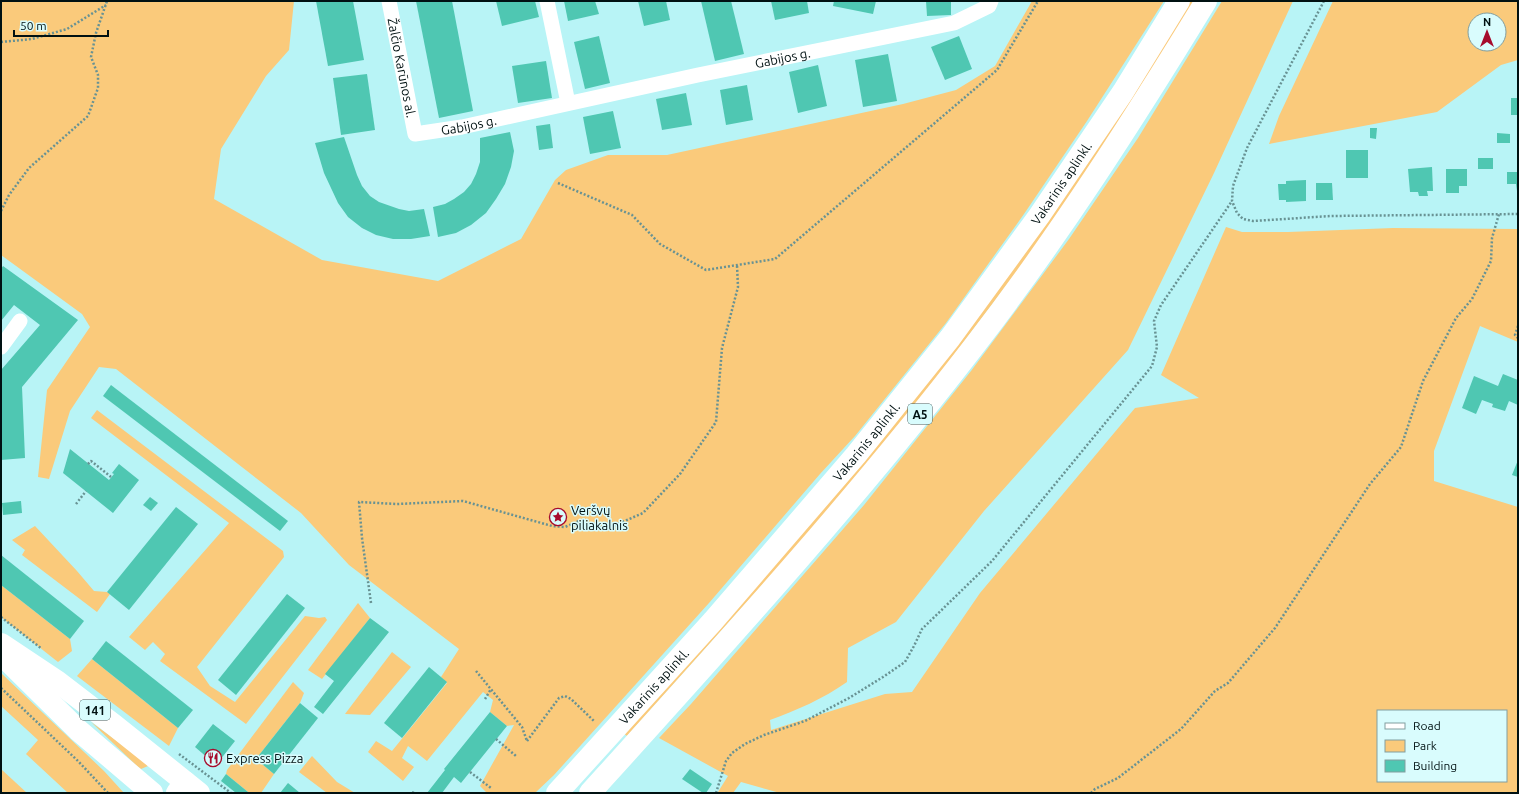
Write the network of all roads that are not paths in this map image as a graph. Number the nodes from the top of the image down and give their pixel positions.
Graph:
1 (389, 1) edge
2 (548, 1) edge
3 (991, 1) edge
4 (1178, 1) edge
5 (1206, 1) edge
6 (568, 103) junction
7 (415, 134) joint
8 (20, 321) dead end
9 (1, 347) edge
10 (1, 644) edge
11 (1, 654) edge
12 (187, 789) edge
13 (561, 789) edge
14 (152, 793) edge
15 (590, 793) edge

1 - 7 street, Žalčio Karūnos al.
2 - 6 street
3 - 6 street, Gabijos g.
4 - 13 main road, Vakarinis aplinkl. / A5
5 - 15 main road, Vakarinis aplinkl. / A5
6 - 7 street, Gabijos g.
8 - 9 street
10 - 12 main road, 141
11 - 14 main road, 141

